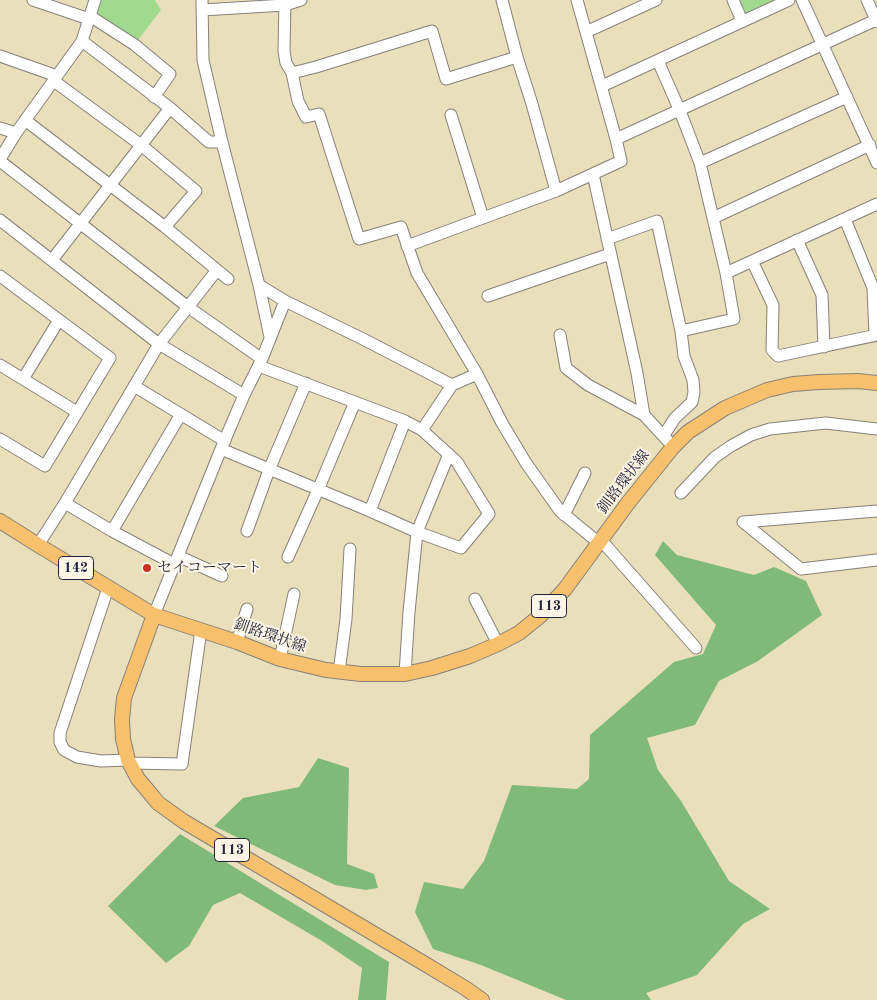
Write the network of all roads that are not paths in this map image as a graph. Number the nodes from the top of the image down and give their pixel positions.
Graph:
1 (33, 0) edge
2 (95, 0) edge
3 (301, 0) edge
4 (502, 0) edge
5 (577, 0) edge
6 (656, 0) edge
7 (733, 0) edge
8 (789, 0) edge
9 (802, 0) edge
10 (868, 0) edge
11 (285, 3) edge
12 (202, 5) edge
13 (90, 18) junction
14 (742, 21) junction
15 (877, 21) edge
16 (586, 32) junction
17 (82, 41) junction
18 (823, 46) junction
19 (0, 56) edge
20 (517, 57) junction
21 (658, 61) junction
22 (292, 73) junction
23 (56, 78) junction
24 (602, 86) junction
25 (154, 96) junction
26 (847, 97) junction
27 (170, 108) junction
28 (680, 111) junction
29 (451, 115) dead end
30 (25, 120) junction
31 (0, 128) edge
32 (16, 133) junction
33 (616, 140) junction
34 (222, 142) junction
35 (141, 145) junction
36 (870, 145) junction
37 (0, 160) edge
38 (877, 162) edge
39 (700, 163) junction
40 (593, 174) junction
41 (110, 185) junction
42 (556, 191) junction
43 (877, 204) edge
44 (483, 218) junction
45 (713, 218) junction
46 (845, 219) junction
47 (0, 220) edge
48 (80, 224) junction
49 (165, 227) junction
50 (607, 239) junction
51 (797, 240) junction
52 (407, 246) junction
53 (610, 254) junction
54 (52, 260) junction
55 (752, 261) junction
56 (217, 270) junction
57 (726, 273) junction
58 (228, 279) dead end
59 (2, 281) edge
60 (259, 285) junction
61 (488, 296) dead end
62 (285, 301) junction
63 (188, 307) junction
64 (59, 320) junction
65 (680, 331) junction
66 (560, 335) dead end
67 (876, 335) edge
68 (270, 337) junction
69 (159, 344) junction
70 (824, 347) junction
71 (260, 362) junction
72 (0, 365) edge
73 (477, 374) junction
74 (23, 379) junction
75 (306, 383) junction
76 (877, 383) edge
77 (452, 385) junction
78 (134, 386) junction
79 (244, 395) junction
80 (355, 402) junction
81 (77, 412) junction
82 (181, 414) junction
83 (644, 415) junction
84 (405, 422) junction
85 (877, 429) edge
86 (422, 430) junction
87 (664, 436) junction
88 (0, 440) edge
89 (223, 445) junction
90 (673, 447) junction
91 (449, 454) junction
92 (269, 470) junction
93 (585, 473) dead end
94 (318, 490) junction
95 (681, 492) dead end
96 (65, 503) junction
97 (370, 510) junction
98 (877, 510) edge
99 (564, 515) junction
100 (2, 525) edge
101 (112, 531) junction
102 (247, 531) dead end
103 (417, 532) junction
104 (600, 541) junction
105 (38, 545) junction
106 (350, 549) dead end
107 (288, 557) dead end
108 (176, 560) junction
109 (877, 560) edge
110 (222, 576) dead end
111 (108, 588) junction
112 (294, 594) dead end
113 (475, 599) dead end
114 (247, 609) dead end
115 (154, 615) junction
116 (201, 630) junction
117 (237, 642) junction
118 (498, 644) junction
119 (696, 648) dead end
120 (280, 659) junction
121 (339, 672) junction
122 (405, 674) junction
123 (129, 761) junction
124 (482, 1000) edge

1 - 13 street
2 - 13 street
3 - 11 street
4 - 20 street
5 - 16 street
6 - 16 street
7 - 14 street
8 - 14 street
9 - 18 street
10 - 15 street
11 - 12 street
11 - 22 street
12 - 34 street
13 - 17 street
13 - 25 street
14 - 21 street
15 - 18 street
16 - 24 street
17 - 23 street
17 - 25 street
18 - 26 street
18 - 28 street
19 - 23 street
20 - 22 street
20 - 42 street
21 - 24 street
21 - 28 street
22 - 52 street
23 - 30 street
23 - 35 street
24 - 33 street
25 - 27 street
26 - 36 street
26 - 39 street
27 - 34 street
27 - 35 street
28 - 33 street
28 - 39 street
29 - 44 street
30 - 32 street
30 - 41 street
31 - 32 street
32 - 37 street
33 - 40 street
34 - 60 street
35 - 41 street
35 - 49 street
36 - 38 street
36 - 45 street
37 - 48 street
39 - 45 street
40 - 42 street
40 - 50 street
41 - 48 street
41 - 49 street
42 - 44 street
43 - 46 street
44 - 52 street
45 - 57 street
46 - 51 street
46 - 67 street
47 - 54 street
48 - 54 street
48 - 63 street
49 - 56 street
50 - 53 street
50 - 65 street
51 - 55 street
51 - 70 street
52 - 73 street
53 - 61 street
53 - 83 street
54 - 69 street
55 - 57 street
55 - 70 street
56 - 58 street
56 - 63 street
57 - 65 street
59 - 64 street
60 - 62 street
60 - 68 street
62 - 68 street
62 - 77 street
63 - 69 street
63 - 71 street
64 - 74 street
64 - 81 street
65 - 87 street
66 - 83 street
67 - 70 street
68 - 71 street
69 - 78 street
69 - 79 street
71 - 75 street
71 - 79 street
72 - 74 street
73 - 77 street
73 - 99 street
74 - 81 street
75 - 80 street
75 - 92 street
76 - 90 main road, 釧路環状線 / 113
77 - 86 street
78 - 82 street
78 - 96 street
79 - 89 street
80 - 84 street
80 - 94 street
81 - 88 street
82 - 89 street
82 - 101 street
83 - 87 street
84 - 86 street
84 - 97 street
85 - 95 street
86 - 91 street
87 - 90 street
89 - 92 street
89 - 108 street
90 - 104 main road, 釧路環状線 / 113
91 - 103 street
91 - 103 street
92 - 94 street
92 - 102 street
93 - 99 street
94 - 97 street
94 - 107 street
96 - 101 street
96 - 105 street
97 - 103 street
98 - 109 street
99 - 104 street
100 - 105 main road, 142
101 - 108 street
103 - 122 street
104 - 118 main road, 釧路環状線 / 113
104 - 119 street
105 - 111 main road, 142
106 - 121 street
108 - 110 street
108 - 115 street
111 - 115 main road, 142
111 - 123 street
112 - 120 street
113 - 118 street
114 - 117 street
115 - 116 main road, 釧路環状線 / 113
115 - 123 main road, 113
116 - 117 main road, 釧路環状線 / 113
116 - 123 street
117 - 120 main road, 釧路環状線 / 113
118 - 122 main road, 釧路環状線 / 113
120 - 121 main road, 釧路環状線 / 113
121 - 122 main road, 釧路環状線 / 113
123 - 124 main road, 113

